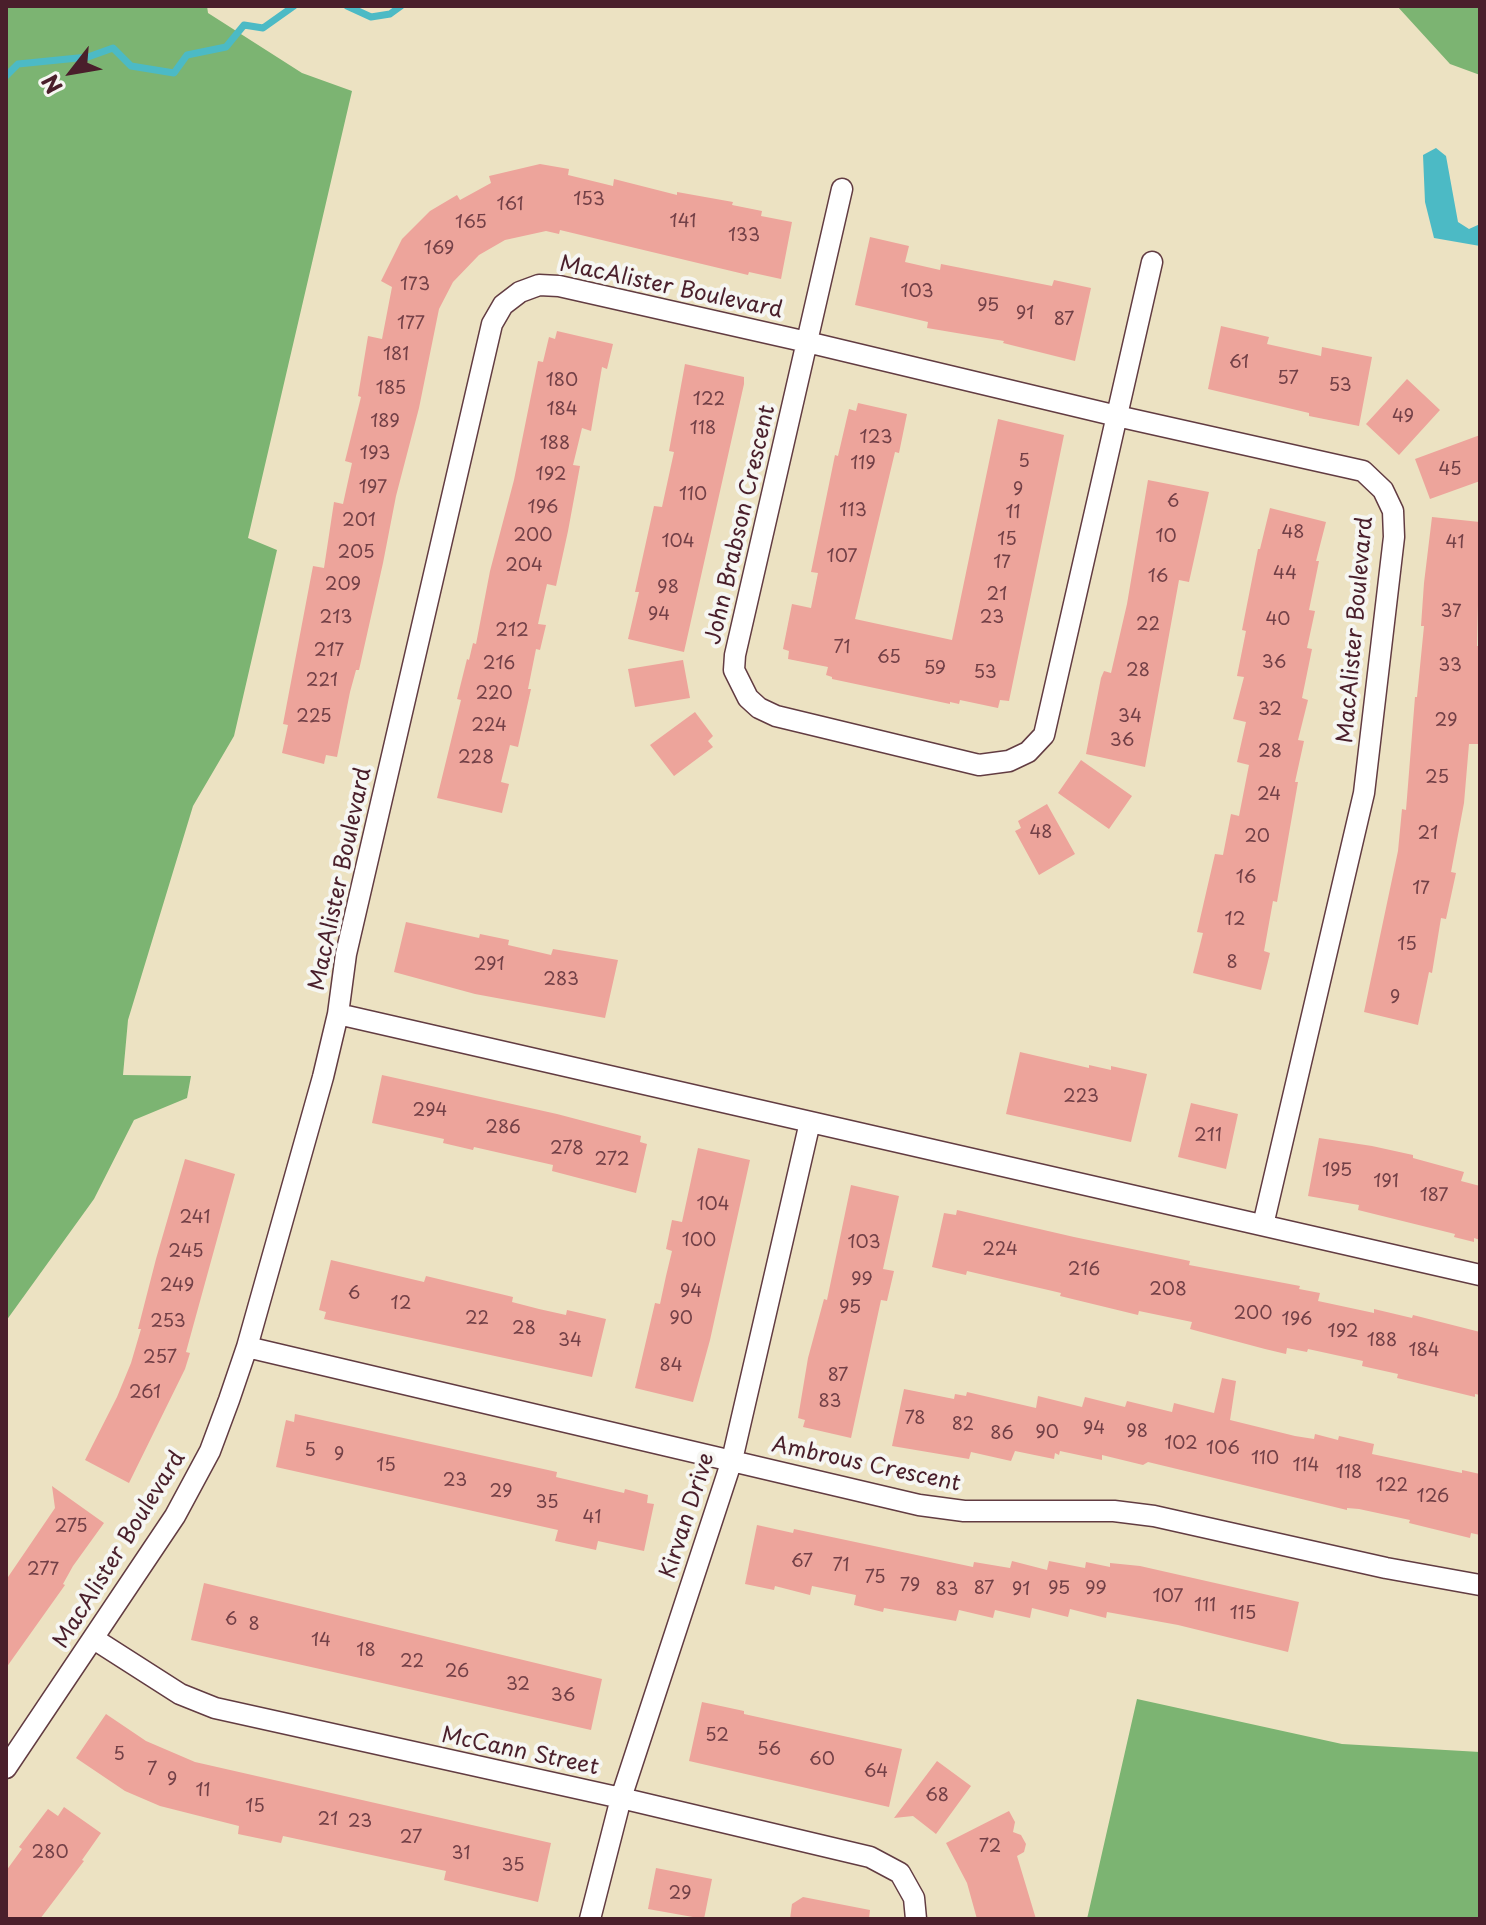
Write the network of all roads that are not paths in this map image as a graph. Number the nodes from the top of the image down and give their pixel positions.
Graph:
1 (842, 189) dead end
2 (1152, 262) dead end
3 (807, 342) junction
4 (1117, 416) junction
5 (338, 1014) junction
6 (810, 1122) junction
7 (1263, 1225) junction
8 (1480, 1275) edge
9 (247, 1347) junction
10 (732, 1460) junction
11 (1480, 1585) edge
12 (94, 1639) junction
13 (6, 1768) edge
14 (621, 1798) junction
15 (590, 1919) edge
16 (916, 1919) edge

1 - 3 street, John Brabson Crescent
2 - 4 street, John Brabson Crescent
3 - 4 street, MacAlister Boulevard
3 - 4 street, John Brabson Crescent
3 - 5 street, MacAlister Boulevard
4 - 7 street, MacAlister Boulevard
5 - 6 street
5 - 9 street, MacAlister Boulevard
6 - 7 street
6 - 10 street, Kirvan Drive
7 - 8 street
9 - 10 street, Ambrous Crescent
9 - 12 street, MacAlister Boulevard
10 - 11 street, Ambrous Crescent
10 - 14 street, Kirvan Drive
12 - 13 street, MacAlister Boulevard
12 - 14 street, McCann Street
14 - 15 street, Kirvan Drive
14 - 16 street, McCann Street

